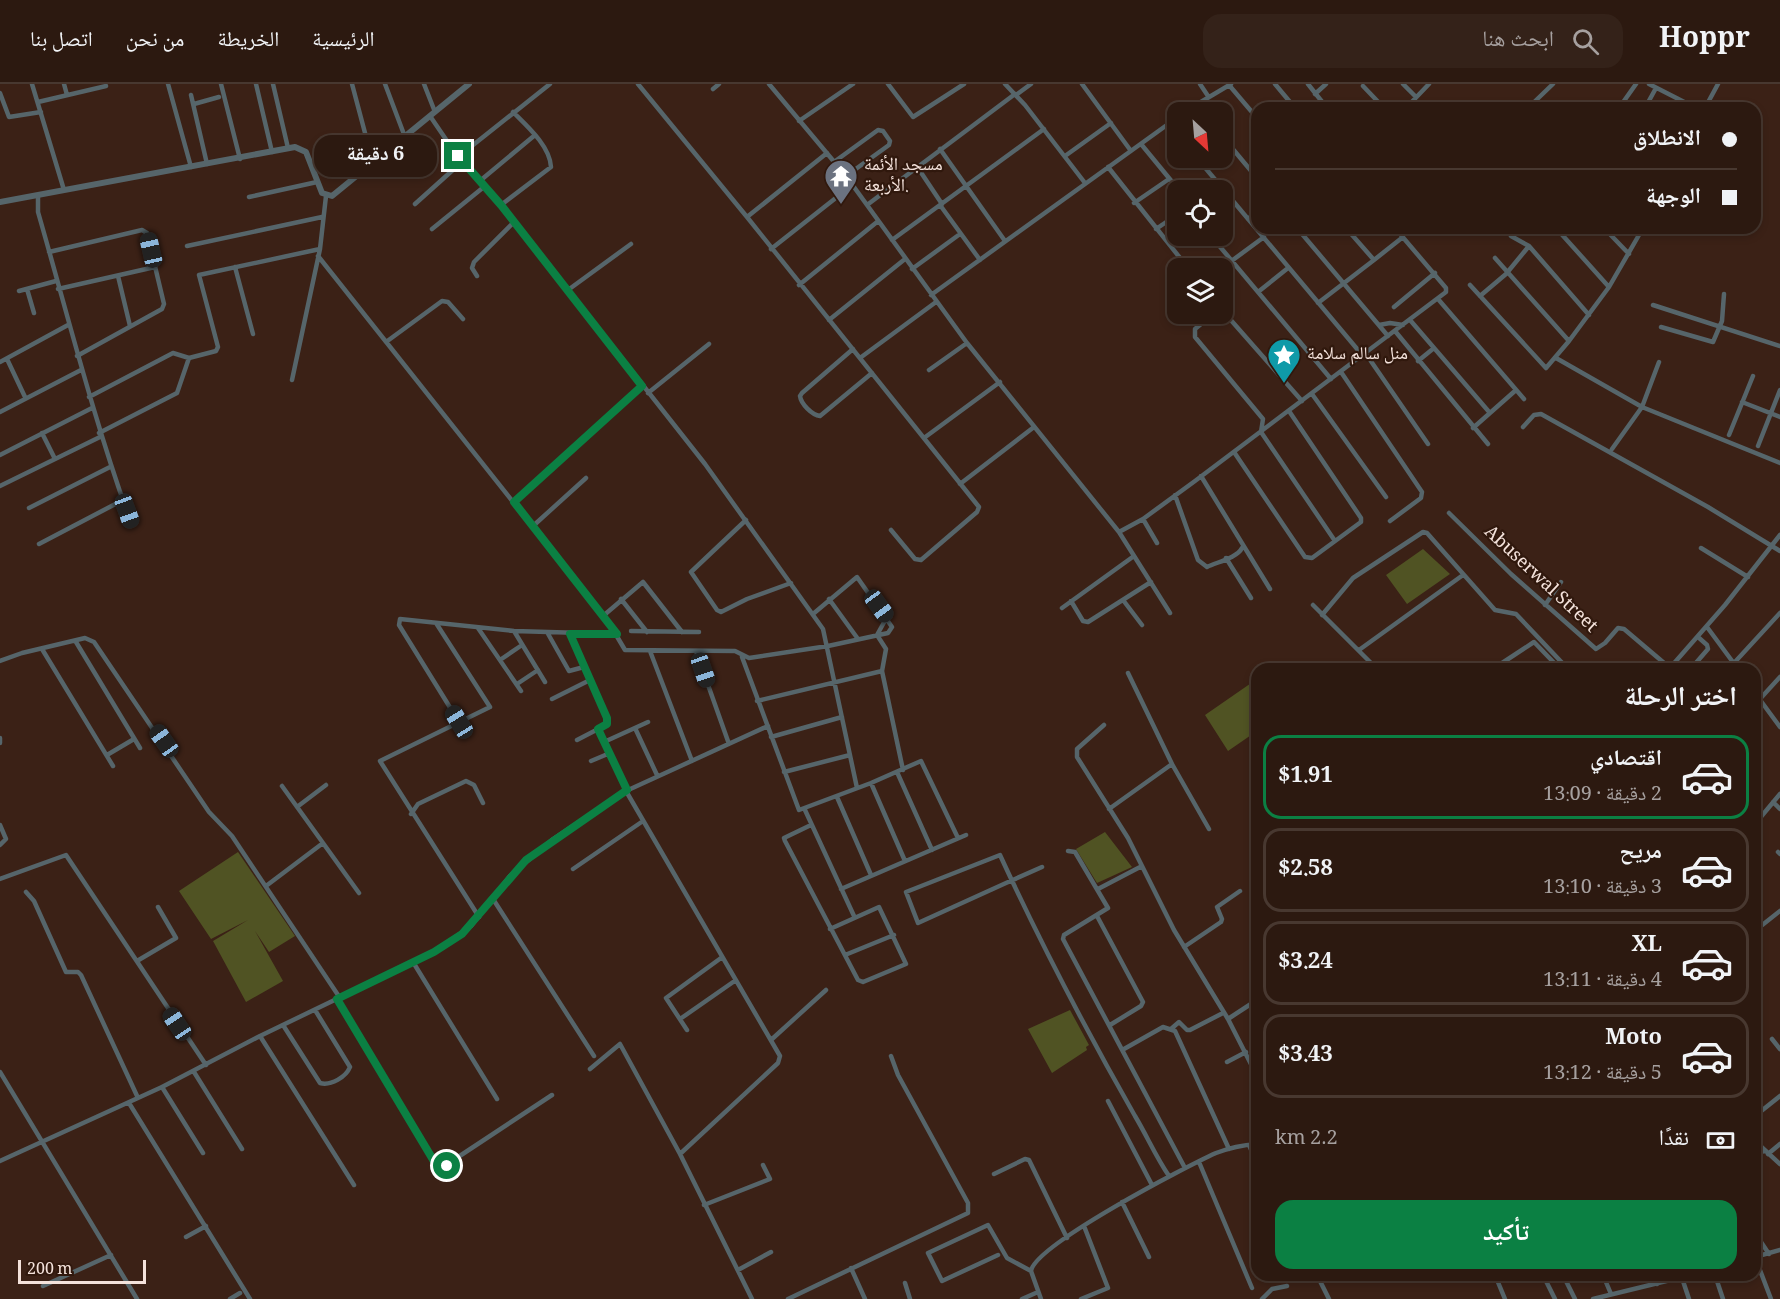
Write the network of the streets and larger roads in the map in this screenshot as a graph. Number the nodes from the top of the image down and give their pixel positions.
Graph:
1 (32, 84) edge
2 (64, 84) edge
3 (168, 84) edge
4 (221, 84) edge
5 (256, 84) edge
6 (273, 84) edge
7 (352, 84) edge
8 (385, 84) edge
9 (424, 84) edge
10 (469, 84) edge
11 (550, 84) edge
12 (638, 84) edge
13 (719, 84) edge
14 (777, 84) edge
15 (853, 84) edge
16 (888, 84) edge
17 (964, 84) edge
18 (1005, 84) edge
19 (1030, 84) edge
20 (1082, 84) edge
21 (1200, 84) edge
22 (1230, 84) edge
23 (1275, 84) edge
24 (1308, 84) edge
25 (1326, 84) edge
26 (1403, 84) edge
27 (1429, 84) edge
28 (1554, 84) edge
29 (1636, 84) edge
30 (1649, 84) edge
31 (1718, 84) edge
32 (95, 86) edge
33 (106, 86) dead end
34 (771, 86) edge
35 (1363, 86) dead end
36 (1656, 88) junction
37 (713, 89) dead end
38 (0, 93) edge
39 (1016, 94) junction
40 (1315, 94) junction
41 (67, 95) junction
42 (191, 95) dead end
43 (1208, 96) junction
44 (219, 97) dead end
45 (1416, 97) junction
46 (38, 102) junction
47 (1199, 102) edge
48 (1290, 102) edge
49 (1322, 102) edge
50 (1378, 102) edge
51 (1411, 102) edge
52 (1536, 102) edge
53 (1623, 102) edge
54 (1649, 102) edge
55 (1684, 102) edge
56 (1708, 102) edge
57 (194, 104) junction
58 (1251, 110) edge
59 (41, 112) junction
60 (513, 112) junction
61 (432, 114) junction
62 (800, 121) junction
63 (1111, 123) junction
64 (1167, 124) edge
65 (1044, 129) junction
66 (535, 135) junction
67 (405, 138) junction
68 (1141, 144) junction
69 (288, 148) junction
70 (940, 149) junction
71 (1233, 149) edge
72 (1131, 151) junction
73 (272, 152) junction
74 (827, 153) junction
75 (458, 156) junction
76 (1065, 156) junction
77 (240, 159) junction
78 (464, 160) junction
79 (834, 162) junction
80 (373, 163) junction
81 (207, 164) junction
82 (191, 166) junction
83 (1108, 167) junction
84 (918, 168) junction
85 (1206, 168) edge
86 (1251, 171) edge
87 (846, 176) junction
88 (1169, 179) joint
89 (481, 180) junction
90 (1216, 180) edge
91 (317, 182) junction
92 (1085, 183) junction
93 (485, 186) junction
94 (851, 186) junction
95 (966, 186) junction
96 (64, 190) junction
97 (38, 195) junction
98 (326, 196) junction
99 (249, 197) dead end
100 (1233, 201) edge
101 (0, 202) edge
102 (1134, 202) junction
103 (415, 204) dead end
104 (941, 204) junction
105 (501, 205) junction
106 (867, 205) junction
107 (322, 217) junction
108 (747, 217) junction
109 (1251, 217) edge
110 (1248, 219) junction
111 (514, 222) junction
112 (877, 222) junction
113 (1167, 222) edge
114 (1251, 222) edge
115 (432, 229) dead end
116 (1156, 229) junction
117 (960, 234) junction
118 (1261, 234) edge
119 (1303, 234) edge
120 (1351, 234) edge
121 (1400, 234) edge
122 (1509, 234) edge
123 (1561, 234) edge
124 (1610, 234) edge
125 (1640, 234) edge
126 (1264, 237) junction
127 (1403, 237) junction
128 (891, 240) junction
129 (1005, 241) junction
130 (631, 244) dead end
131 (187, 246) dead end
132 (1220, 246) edge
133 (1528, 246) junction
134 (320, 249) junction
135 (771, 249) junction
136 (49, 252) junction
137 (1629, 254) junction
138 (318, 256) junction
139 (1180, 258) edge
140 (1230, 258) edge
141 (1495, 258) dead end
142 (906, 260) junction
143 (980, 260) junction
144 (1233, 260) edge
145 (1374, 260) junction
146 (1233, 262) edge
147 (155, 267) junction
148 (235, 267) junction
149 (1288, 268) junction
150 (912, 269) junction
151 (1508, 272) junction
152 (1435, 273) junction
153 (118, 276) junction
154 (477, 276) dead end
155 (56, 281) junction
156 (1346, 284) junction
157 (800, 285) junction
158 (1470, 285) dead end
159 (1609, 287) junction
160 (27, 289) junction
161 (58, 289) junction
162 (568, 290) junction
163 (19, 291) dead end
164 (1258, 292) junction
165 (1724, 294) dead end
166 (932, 295) junction
167 (1480, 296) junction
168 (1438, 299) junction
169 (936, 302) junction
170 (1318, 303) junction
171 (1653, 304) dead end
172 (1394, 307) dead end
173 (34, 313) dead end
174 (1589, 315) junction
175 (464, 319) dead end
176 (829, 320) junction
177 (1410, 320) junction
178 (1233, 323) edge
179 (1201, 324) edge
180 (1379, 325) junction
181 (1403, 325) junction
182 (68, 326) junction
183 (130, 326) junction
184 (1661, 327) dead end
185 (1720, 327) junction
186 (1395, 331) junction
187 (254, 334) dead end
188 (1388, 336) junction
189 (1569, 341) junction
190 (386, 342) junction
191 (968, 343) junction
192 (709, 344) dead end
193 (1780, 346) edge
194 (1434, 348) junction
195 (853, 349) junction
196 (1365, 355) junction
197 (77, 356) junction
198 (189, 358) junction
199 (860, 358) junction
200 (1556, 358) junction
201 (7, 359) junction
202 (1418, 361) junction
203 (0, 362) edge
204 (1659, 362) dead end
205 (81, 370) junction
206 (929, 370) dead end
207 (1341, 372) junction
208 (872, 373) junction
209 (1753, 376) dead end
210 (292, 380) dead end
211 (1331, 380) junction
212 (1000, 382) junction
213 (642, 386) junction
214 (1516, 390) junction
215 (1780, 390) edge
216 (648, 393) junction
217 (1312, 394) junction
218 (25, 397) junction
219 (88, 397) junction
220 (1524, 399) dead end
221 (1302, 401) junction
222 (1742, 402) junction
223 (1642, 407) junction
224 (92, 408) junction
225 (1289, 411) junction
226 (0, 412) edge
227 (1490, 412) junction
228 (1772, 414) junction
229 (1780, 417) edge
230 (1034, 427) junction
231 (1473, 428) junction
232 (1523, 428) dead end
233 (1261, 432) junction
234 (42, 434) junction
235 (100, 435) junction
236 (1729, 435) dead end
237 (924, 438) junction
238 (1428, 444) dead end
239 (1488, 444) dead end
240 (1758, 446) dead end
241 (1612, 449) dead end
242 (1234, 452) junction
243 (0, 455) edge
244 (55, 459) junction
245 (1780, 463) edge
246 (110, 467) junction
247 (1201, 476) junction
248 (586, 478) dead end
249 (960, 483) junction
250 (0, 486) edge
251 (1175, 495) junction
252 (1386, 497) dead end
253 (123, 500) junction
254 (514, 502) junction
255 (29, 508) dead end
256 (1449, 513) dead end
257 (1143, 519) junction
258 (746, 520) junction
259 (1390, 520) dead end
260 (131, 523) dead end
261 (533, 526) junction
262 (891, 530) dead end
263 (1119, 532) junction
264 (1780, 535) edge
265 (1335, 541) junction
266 (1157, 543) dead end
267 (39, 544) dead end
268 (1774, 545) junction
269 (1242, 548) junction
270 (1701, 548) dead end
271 (1780, 551) edge
272 (1134, 556) junction
273 (1226, 558) junction
274 (1463, 575) junction
275 (1748, 577) junction
276 (1151, 582) junction
277 (1561, 582) dead end
278 (791, 583) junction
279 (1270, 589) dead end
280 (1251, 598) dead end
281 (621, 599) junction
282 (829, 599) junction
283 (1123, 600) junction
284 (1071, 601) junction
285 (1313, 605) dead end
286 (1545, 605) junction
287 (1062, 608) dead end
288 (1170, 613) dead end
289 (813, 614) junction
290 (1780, 614) edge
291 (1322, 615) junction
292 (603, 616) junction
293 (887, 617) junction
294 (436, 623) junction
295 (1142, 625) dead end
296 (1707, 627) junction
297 (478, 628) junction
298 (514, 631) junction
299 (631, 631) dead end
300 (547, 632) junction
301 (647, 632) junction
302 (682, 632) junction
303 (699, 632) dead end
304 (570, 634) junction
305 (617, 634) junction
306 (877, 635) junction
307 (1698, 637) junction
308 (858, 639) junction
309 (76, 642) junction
310 (522, 645) junction
311 (828, 646) junction
312 (42, 649) junction
313 (650, 651) junction
314 (696, 651) junction
315 (1359, 651) junction
316 (742, 656) junction
317 (500, 660) junction
318 (0, 661) edge
319 (1371, 663) edge
320 (1502, 663) edge
321 (1553, 663) edge
322 (1562, 663) edge
323 (1662, 663) edge
324 (1674, 663) edge
325 (1696, 663) edge
326 (1734, 663) joint
327 (584, 667) junction
328 (538, 670) junction
329 (882, 670) junction
330 (1128, 673) dead end
331 (1780, 677) edge
332 (590, 680) junction
333 (545, 682) dead end
334 (834, 682) junction
335 (517, 684) junction
336 (521, 691) dead end
337 (1761, 698) edge
338 (552, 699) dead end
339 (757, 701) junction
340 (1761, 703) edge
341 (1780, 714) edge
342 (842, 717) junction
343 (1774, 720) junction
344 (459, 722) junction
345 (648, 722) dead end
346 (1104, 725) dead end
347 (768, 726) junction
348 (1780, 727) edge
349 (635, 728) junction
350 (598, 729) junction
351 (771, 737) junction
352 (0, 738) edge
353 (134, 739) junction
354 (577, 740) dead end
355 (604, 742) junction
356 (0, 743) edge
357 (729, 744) junction
358 (140, 748) dead end
359 (610, 753) junction
360 (850, 755) junction
361 (107, 756) junction
362 (591, 761) dead end
363 (692, 761) junction
364 (1172, 764) junction
365 (113, 766) dead end
366 (903, 770) junction
367 (784, 772) junction
368 (897, 772) junction
369 (657, 775) junction
370 (871, 783) junction
371 (326, 785) dead end
372 (282, 786) dead end
373 (857, 788) junction
374 (627, 790) junction
375 (1780, 794) edge
376 (837, 797) junction
377 (1773, 802) junction
378 (483, 803) dead end
379 (297, 807) junction
380 (1109, 809) junction
381 (1780, 809) edge
382 (805, 810) junction
383 (411, 814) junction
384 (1761, 817) edge
385 (643, 821) junction
386 (0, 825) edge
387 (811, 825) junction
388 (1209, 829) dead end
389 (966, 835) dead end
390 (958, 838) junction
391 (323, 843) junction
392 (0, 845) edge
393 (932, 850) junction
394 (1068, 850) dead end
395 (905, 861) junction
396 (1142, 866) junction
397 (1042, 867) dead end
398 (573, 868) dead end
399 (871, 875) junction
400 (0, 879) edge
401 (1011, 881) junction
402 (266, 886) junction
403 (841, 889) junction
404 (1098, 889) junction
405 (1240, 891) dead end
406 (26, 892) dead end
407 (359, 893) dead end
408 (493, 899) junction
409 (158, 907) dead end
410 (1780, 911) edge
411 (854, 916) junction
412 (1097, 916) junction
413 (479, 917) junction
414 (1774, 917) junction
415 (1780, 922) edge
416 (1761, 926) dead end
417 (830, 928) junction
418 (894, 935) junction
419 (1184, 947) junction
420 (845, 956) junction
421 (721, 958) junction
422 (137, 961) junction
423 (413, 962) junction
424 (736, 980) junction
425 (826, 990) dead end
426 (339, 999) junction
427 (1251, 1004) edge
428 (315, 1010) junction
429 (1224, 1013) junction
430 (680, 1019) junction
431 (1228, 1020) junction
432 (283, 1025) junction
433 (1110, 1025) junction
434 (1172, 1029) junction
435 (687, 1030) dead end
436 (260, 1036) junction
437 (771, 1040) junction
438 (1772, 1040) dead end
439 (1124, 1049) junction
440 (1780, 1049) edge
441 (1246, 1052) junction
442 (594, 1056) dead end
443 (891, 1056) dead end
444 (1250, 1061) edge
445 (1227, 1062) dead end
446 (206, 1065) junction
447 (590, 1069) dead end
448 (0, 1072) edge
449 (194, 1072) junction
450 (162, 1087) junction
451 (552, 1095) dead end
452 (1780, 1096) edge
453 (138, 1098) junction
454 (497, 1099) dead end
455 (1108, 1101) dead end
456 (129, 1102) junction
457 (1761, 1111) edge
458 (42, 1141) junction
459 (1780, 1144) edge
460 (1249, 1145) joint
461 (1761, 1146) edge
462 (242, 1149) dead end
463 (1229, 1149) junction
464 (1251, 1150) edge
465 (1761, 1152) edge
466 (1767, 1152) junction
467 (203, 1153) dead end
468 (680, 1154) junction
469 (0, 1161) edge
470 (1199, 1162) junction
471 (1780, 1164) edge
472 (763, 1165) dead end
473 (1185, 1168) junction
474 (994, 1174) dead end
475 (1168, 1176) junction
476 (354, 1185) dead end
477 (1152, 1185) junction
478 (1122, 1202) junction
479 (704, 1205) junction
480 (206, 1226) junction
481 (1084, 1226) junction
482 (186, 1237) dead end
483 (1067, 1238) junction
484 (1761, 1242) edge
485 (1780, 1251) edge
486 (771, 1252) dead end
487 (1769, 1254) junction
488 (998, 1255) dead end
489 (111, 1256) junction
490 (1761, 1256) edge
491 (1149, 1257) dead end
492 (851, 1268) junction
493 (738, 1270) junction
494 (1030, 1270) junction
495 (1761, 1273) edge
496 (1320, 1281) dead end
497 (1498, 1281) edge
498 (1546, 1281) edge
499 (1566, 1281) edge
500 (1606, 1281) edge
501 (1656, 1281) edge
502 (1670, 1281) edge
503 (1683, 1281) edge
504 (1717, 1281) edge
505 (905, 1283) dead end
506 (1657, 1284) junction
507 (43, 1286) dead end
508 (1287, 1286) dead end
509 (1252, 1288) dead end
510 (1038, 1292) junction
511 (240, 1293) dead end
512 (1614, 1296) edge
513 (137, 1299) edge
514 (230, 1299) edge
515 (250, 1299) edge
516 (752, 1299) edge
517 (788, 1299) edge
518 (865, 1299) edge
519 (910, 1299) edge
520 (1022, 1299) edge
521 (1041, 1299) edge
522 (1081, 1299) edge
523 (1262, 1299) edge
524 (1329, 1299) edge
525 (1505, 1299) edge
526 (1555, 1299) edge
527 (1575, 1299) edge
528 (1593, 1299) edge
529 (1689, 1299) edge
530 (1723, 1299) edge
531 (1771, 1299) edge

1 - 46 street
2 - 41 street
3 - 82 street
4 - 77 street
5 - 73 street
6 - 69 street
7 - 80 street
8 - 67 street
9 - 61 street
10 - 61 street
11 - 60 street
12 - 108 street
13 - 37 street
14 - 34 street
15 - 62 street
16 - 17 street
18 - 39 street
19 - 39 street
20 - 63 street
21 - 43 street
22 - 43 street
22 - 58 street
23 - 48 street
24 - 40 street
25 - 40 street
26 - 45 street
27 - 45 street
28 - 52 street
29 - 53 street
30 - 36 street
31 - 56 street
32 - 33 street
32 - 41 street
34 - 62 street
35 - 50 street
36 - 54 street
36 - 55 street
38 - 59 street
39 - 65 street
39 - 70 street
40 - 49 street
41 - 46 street
42 - 57 street
43 - 47 street
44 - 57 street
45 - 51 street
46 - 59 street
57 - 81 street
59 - 96 street
60 - 66 street
60 - 75 street
61 - 67 street
61 - 75 street
62 - 74 street
63 - 72 street
63 - 76 street
64 - 68 street
65 - 76 street
65 - 95 street
66 - 89 street
66 - 105 street
67 - 80 street
68 - 72 street
68 - 88 street
69 - 73 street
69 - 91 street
70 - 84 street
70 - 95 street
71 - 86 street
72 - 83 street
73 - 77 street
74 - 79 street
74 - 108 street
75 - 78 street
76 - 92 street
77 - 81 street
78 - 89 street
78 - 103 street
79 - 87 street
79 - 87 street
80 - 98 street
81 - 82 street
82 - 96 street
83 - 92 street
83 - 102 street
84 - 104 street
84 - 106 street
85 - 90 street
87 - 94 street
88 - 102 street
89 - 93 street
91 - 98 street
91 - 99 street
92 - 129 street
93 - 105 street
93 - 115 street
94 - 106 street
94 - 135 street
95 - 104 street
95 - 129 street
96 - 97 street
97 - 101 street
97 - 136 street
98 - 107 street
100 - 110 street
102 - 116 street
104 - 117 street
104 - 128 street
105 - 111 street
106 - 112 street
107 - 131 street
107 - 134 street
108 - 135 street
109 - 110 street
110 - 114 street
111 - 154 street
111 - 162 street
112 - 128 street
112 - 157 street
113 - 116 street
116 - 139 street
117 - 143 street
117 - 150 street
118 - 126 street
119 - 156 street
120 - 145 street
121 - 127 street
122 - 133 street
123 - 159 street
124 - 137 street
125 - 137 street
126 - 144 street
126 - 149 street
127 - 145 street
127 - 152 street
128 - 142 street
129 - 143 street
130 - 162 street
132 - 140 street
133 - 151 street
133 - 174 street
134 - 138 street
134 - 148 street
135 - 157 street
136 - 147 street
136 - 155 street
137 - 159 street
138 - 190 street
138 - 210 street
141 - 151 street
142 - 150 street
142 - 176 street
143 - 166 street
145 - 156 street
146 - 164 street
147 - 153 street
147 - 183 street
148 - 187 street
148 - 198 street
149 - 164 street
149 - 170 street
150 - 166 street
151 - 167 street
151 - 189 street
152 - 168 street
152 - 172 street
153 - 161 street
153 - 183 street
155 - 160 street
155 - 161 street
156 - 170 street
156 - 180 street
157 - 176 street
158 - 167 street
159 - 174 street
160 - 163 street
160 - 173 street
161 - 182 street
162 - 213 street
164 - 211 street
165 - 185 street
166 - 169 street
167 - 200 street
168 - 177 street
168 - 214 street
169 - 191 street
169 - 199 street
170 - 196 street
171 - 185 street
174 - 189 street
175 - 190 street
176 - 195 street
177 - 181 street
177 - 194 street
178 - 221 street
179 - 233 street
180 - 181 street
180 - 188 street
181 - 186 street
182 - 197 street
182 - 201 street
183 - 197 street
184 - 185 street
185 - 193 street
186 - 188 street
186 - 202 street
188 - 196 street
189 - 200 street
190 - 254 street
191 - 206 street
191 - 212 street
192 - 216 street
194 - 202 street
194 - 227 street
195 - 199 street
195 - 208 street
196 - 207 street
196 - 238 street
197 - 205 street
198 - 219 street
198 - 235 street
199 - 208 street
200 - 223 street
201 - 203 street
201 - 218 street
202 - 231 street
204 - 223 street
205 - 218 street
205 - 219 street
207 - 211 street
207 - 259 street
208 - 237 street
209 - 222 street
211 - 217 street
212 - 230 street
212 - 237 street
213 - 216 street
213 - 254 street
214 - 220 street
214 - 227 street
215 - 228 street
216 - 258 street
217 - 221 street
217 - 252 street
218 - 226 street
219 - 224 street
221 - 225 street
222 - 228 street
222 - 236 street
223 - 241 street
223 - 245 street
224 - 234 street
224 - 235 street
225 - 233 street
225 - 265 street
227 - 231 street
228 - 229 street
228 - 240 street
230 - 249 street
230 - 263 street
231 - 239 street
232 - 268 street
233 - 242 street
233 - 265 street
234 - 243 street
234 - 244 street
235 - 244 street
235 - 246 street
237 - 249 street
242 - 247 street
242 - 265 street
244 - 250 street
246 - 253 street
246 - 255 street
247 - 251 street
247 - 269 street
248 - 261 street
249 - 262 street
251 - 257 street
251 - 273 street
253 - 260 street
253 - 267 street
254 - 261 street
256 - 286 street, Abuserwal Street
257 - 263 street
257 - 266 street
258 - 278 street
258 - 278 street
261 - 292 street
263 - 272 street
264 - 268 street
268 - 271 street
268 - 275 street
269 - 273 street
269 - 279 street
270 - 275 street
272 - 276 street
272 - 284 street
273 - 280 street
274 - 291 street
274 - 315 street
274 - 322 street
275 - 296 street
276 - 283 street
276 - 288 street
277 - 286 street
278 - 289 street
281 - 292 street
281 - 301 street
281 - 302 street
282 - 289 street
282 - 293 street
282 - 308 street
283 - 284 street
283 - 295 street
284 - 287 street
285 - 291 street
286 - 323 street, Abuserwal Street
289 - 311 street
290 - 326 street
291 - 315 street
292 - 305 street
293 - 306 street
293 - 306 street
294 - 297 street
294 - 344 street
294 - 344 street
296 - 307 street
296 - 326 street
297 - 298 street
297 - 317 street
298 - 300 street
298 - 310 street
299 - 301 street
300 - 304 street
300 - 327 street
301 - 302 street
302 - 303 street
304 - 305 street
304 - 327 street
305 - 313 street
306 - 308 street
306 - 329 street
307 - 324 street
307 - 325 street
308 - 311 street
309 - 312 street
309 - 353 street
309 - 402 street
310 - 317 street
310 - 328 street
311 - 316 street
311 - 334 street
312 - 318 street
312 - 361 street
313 - 314 street
313 - 363 street
314 - 316 street
314 - 357 street
315 - 319 street
316 - 339 street
317 - 335 street
320 - 321 street
327 - 332 street
328 - 333 street
328 - 335 street
329 - 334 street
329 - 366 street
330 - 364 street
331 - 337 street
332 - 338 street
332 - 350 street
334 - 339 street
334 - 342 street
335 - 336 street
339 - 347 street
340 - 343 street
341 - 343 street
342 - 351 street
342 - 360 street
343 - 348 street
344 - 383 street
345 - 349 street
346 - 380 street
347 - 351 street
347 - 357 street
349 - 355 street
349 - 369 street
350 - 354 street
350 - 355 street
351 - 367 street
352 - 356 street
353 - 358 street
353 - 361 street
355 - 359 street
357 - 363 street
359 - 362 street
359 - 374 street
360 - 367 street
360 - 373 street
361 - 365 street
363 - 369 street
364 - 380 street
364 - 388 street
366 - 368 street
366 - 390 street
367 - 382 street
368 - 370 street
368 - 393 street
369 - 374 street
370 - 373 street
370 - 395 street
371 - 379 street
372 - 379 street
373 - 376 street
374 - 385 street
374 - 408 street
375 - 377 street
376 - 382 street
376 - 399 street
377 - 381 street
377 - 384 street
378 - 383 street
379 - 391 street
380 - 396 street
382 - 387 street
383 - 413 street
385 - 398 street
385 - 421 street
386 - 392 street
387 - 403 street
387 - 417 street
389 - 390 street
390 - 393 street
391 - 402 street
391 - 407 street
393 - 395 street
394 - 404 street
395 - 399 street
396 - 404 street
396 - 419 street
397 - 401 street
399 - 403 street
400 - 422 street
401 - 401 street
401 - 475 street
402 - 426 street
403 - 411 street
404 - 412 street
405 - 419 street
406 - 453 street
408 - 413 street
408 - 442 street
409 - 422 street
410 - 414 street
411 - 417 street
411 - 418 street
412 - 433 street
412 - 433 street
413 - 423 street
414 - 415 street
414 - 416 street
417 - 420 street
418 - 420 street
418 - 420 street
419 - 429 street
421 - 424 street
421 - 430 street
422 - 446 street
423 - 426 street
423 - 454 street
424 - 430 street
424 - 437 street
425 - 437 street
426 - 428 street
426 - 451 street
427 - 431 street
428 - 432 street
428 - 432 street
429 - 431 street
429 - 434 street
430 - 435 street
431 - 441 street
432 - 436 street
433 - 439 street
434 - 439 street
434 - 463 street
436 - 446 street
436 - 476 street
437 - 468 street
438 - 440 street
439 - 473 street
441 - 444 street
441 - 445 street
443 - 492 street
446 - 449 street
447 - 468 street
448 - 458 street
449 - 450 street
449 - 462 street
450 - 453 street
450 - 467 street
452 - 457 street
453 - 456 street
455 - 477 street
456 - 458 street
456 - 480 street
458 - 469 street
458 - 489 street
459 - 466 street
460 - 463 street
460 - 464 street
461 - 466 street
463 - 470 street
465 - 466 street
466 - 471 street
468 - 479 street
470 - 473 street
470 - 509 street
472 - 479 street
473 - 475 street
474 - 483 street
475 - 477 street
477 - 478 street
478 - 481 street
478 - 491 street
479 - 493 street
480 - 482 street
480 - 515 street
481 - 483 street
481 - 522 street
483 - 494 street
484 - 487 street
485 - 487 street
486 - 493 street
487 - 490 street
488 - 494 street
489 - 507 street
489 - 513 street
492 - 517 street
492 - 518 street
493 - 516 street
494 - 510 street
495 - 531 street
496 - 524 street
497 - 525 street
498 - 526 street
499 - 527 street
500 - 512 street
501 - 506 street
502 - 506 street
503 - 529 street
504 - 530 street
505 - 519 street
506 - 512 street
508 - 523 street
510 - 520 street
510 - 521 street
511 - 514 street
512 - 528 street

